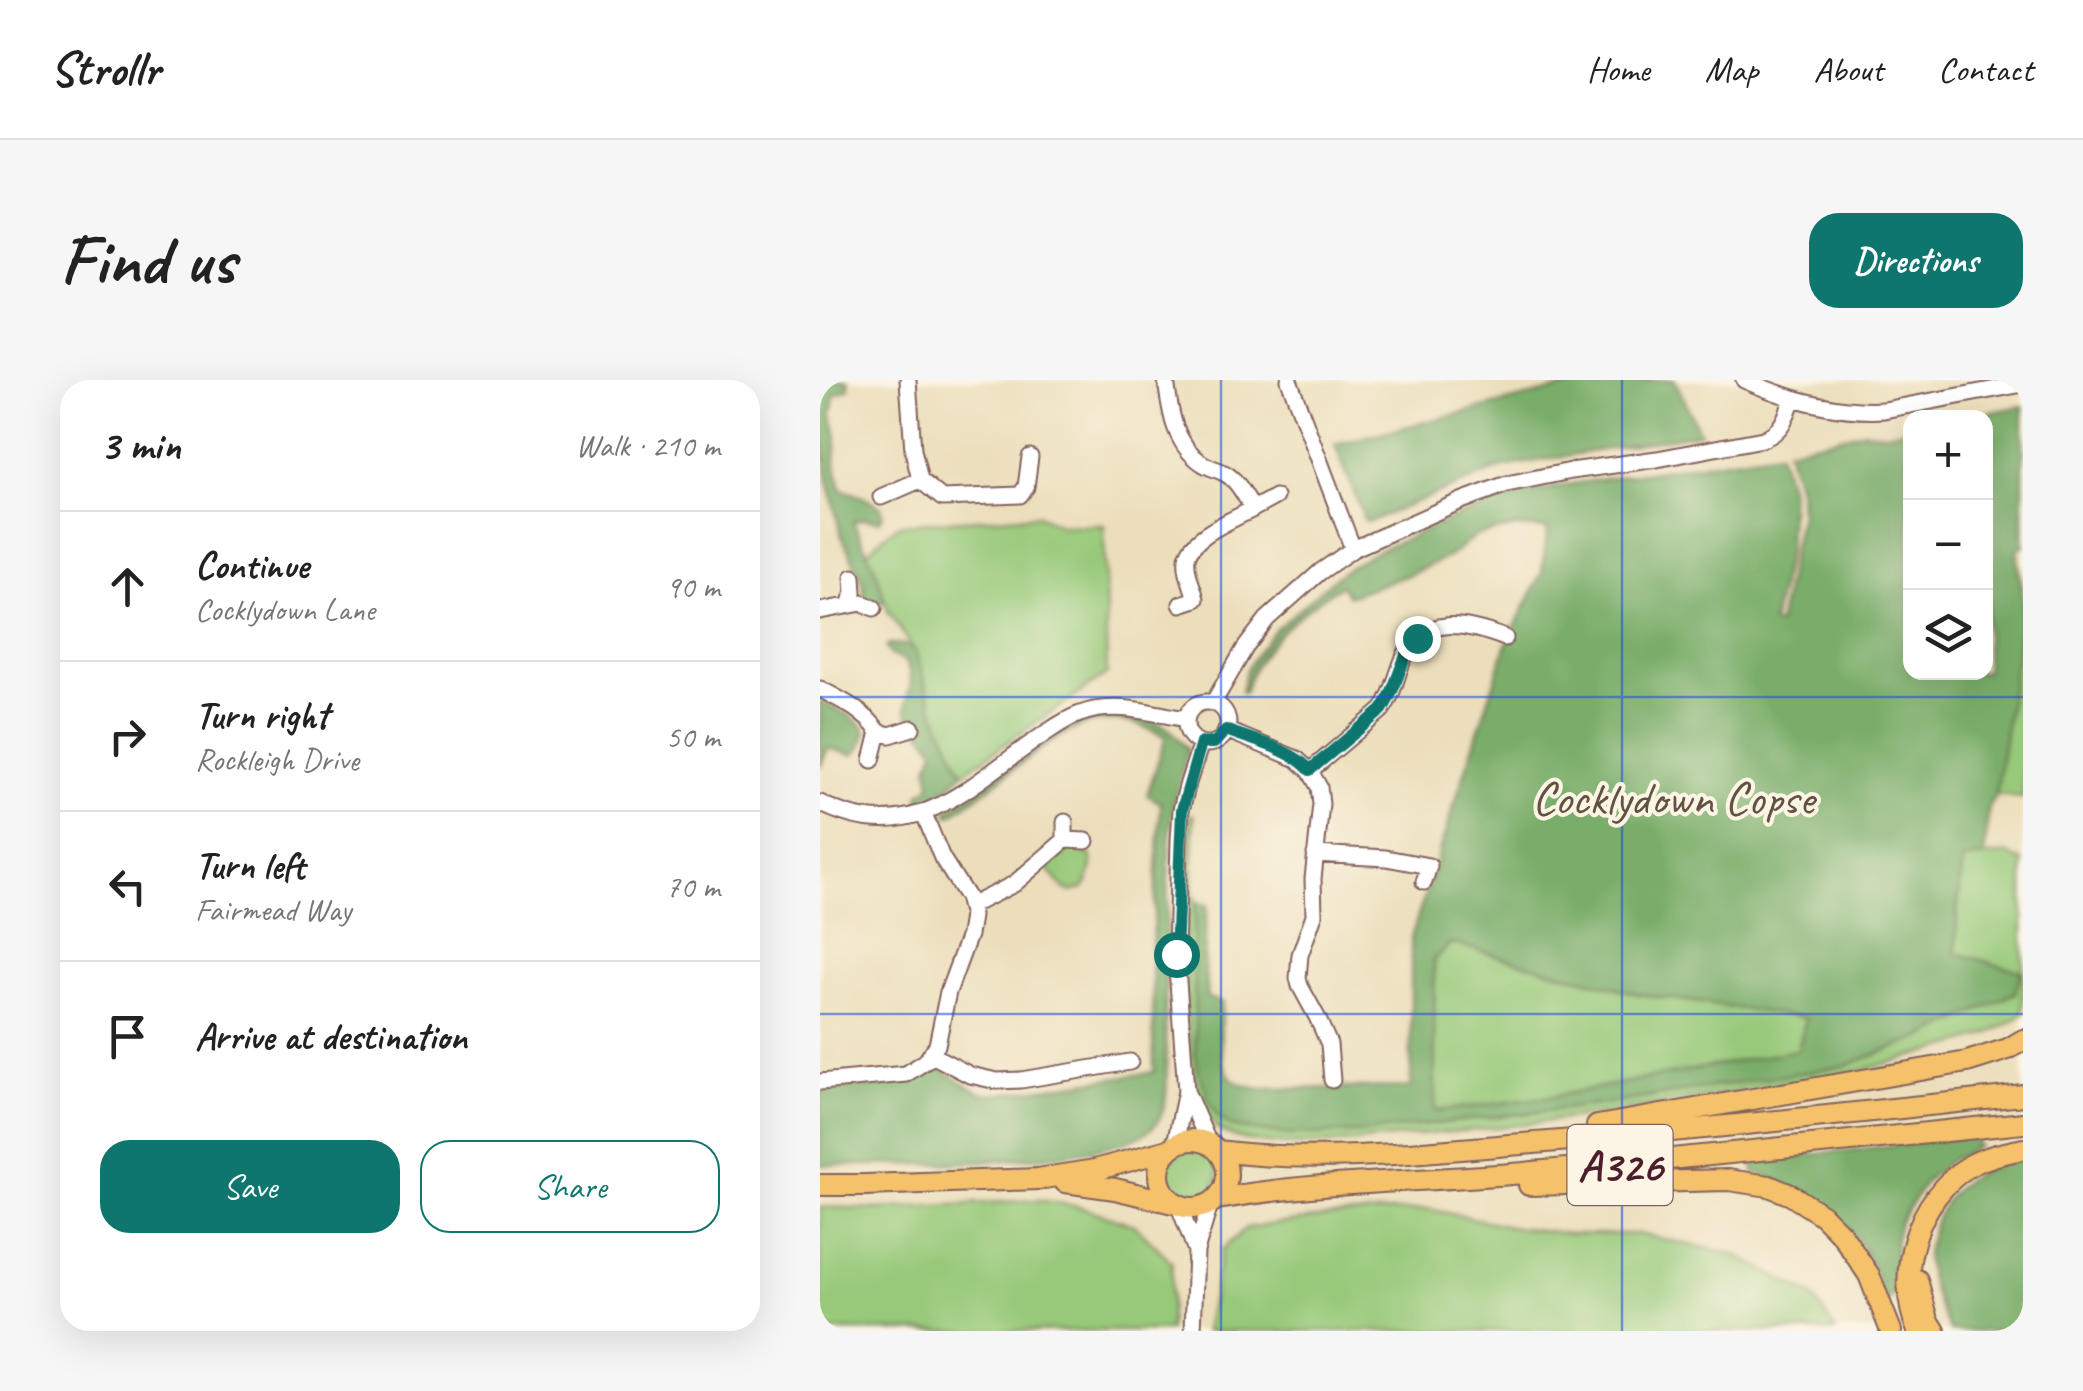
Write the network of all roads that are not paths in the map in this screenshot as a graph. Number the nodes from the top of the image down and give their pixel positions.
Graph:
1 (908, 380) edge
2 (1166, 380) edge
3 (1289, 380) edge
4 (1744, 380) edge
5 (2023, 384) edge
6 (1793, 398) junction
7 (1030, 457) dead end
8 (920, 480) junction
9 (881, 496) dead end
10 (1275, 497) dead end
11 (1252, 509) junction
12 (1353, 549) junction
13 (853, 577) dead end
14 (1181, 604) dead end
15 (849, 605) junction
16 (874, 608) dead end
17 (820, 611) edge
18 (1504, 638) dead end
19 (820, 689) edge
20 (1213, 703) junction
21 (1186, 720) junction
22 (912, 728) dead end
23 (1226, 730) junction
24 (880, 732) junction
25 (1201, 743) junction
26 (872, 760) dead end
27 (1310, 770) junction
28 (820, 803) edge
29 (924, 814) junction
30 (1066, 822) dead end
31 (1065, 840) junction
32 (1086, 841) dead end
33 (1314, 854) junction
34 (1424, 882) dead end
35 (970, 906) junction
36 (2018, 1042) edge
37 (932, 1055) junction
38 (1130, 1062) dead end
39 (1332, 1080) dead end
40 (820, 1082) edge
41 (1186, 1091) junction
42 (2023, 1096) edge
43 (2023, 1123) edge
44 (1172, 1147) junction
45 (1214, 1147) junction
46 (1467, 1148) junction
47 (2023, 1149) edge
48 (1038, 1179) junction
49 (1456, 1179) junction
50 (820, 1185) edge
51 (1213, 1202) junction
52 (1176, 1204) junction
53 (1916, 1238) junction
54 (1196, 1251) junction
55 (1193, 1331) edge
56 (1891, 1331) edge
57 (1918, 1331) edge
58 (1935, 1331) edge

1 - 8 street
2 - 11 street
3 - 12 street
4 - 6 street
5 - 6 street
6 - 12 street
7 - 8 street
8 - 9 street
10 - 11 street
11 - 14 street
12 - 20 street
13 - 15 street
15 - 16 street
15 - 17 street
18 - 27 street
19 - 24 street
20 - 21 street
20 - 23 street
21 - 25 street
21 - 29 street
22 - 24 street
23 - 25 street
23 - 27 street
24 - 26 street
25 - 41 street
27 - 33 street
28 - 29 street
29 - 35 street
30 - 31 street
31 - 32 street
31 - 35 street
33 - 34 street
33 - 39 street
35 - 37 street
36 - 46 main road
37 - 38 street
37 - 40 street
41 - 44 street
41 - 45 street
42 - 46 main road, A326
43 - 49 main road, A326
44 - 45 main road
44 - 48 main road
44 - 52 main road
45 - 46 main road, A326
45 - 51 main road
47 - 53 main road
48 - 50 main road
48 - 52 main road
49 - 51 main road, A326
49 - 56 main road
51 - 52 main road
51 - 54 street
52 - 54 street
53 - 57 main road
53 - 58 main road
54 - 55 street

